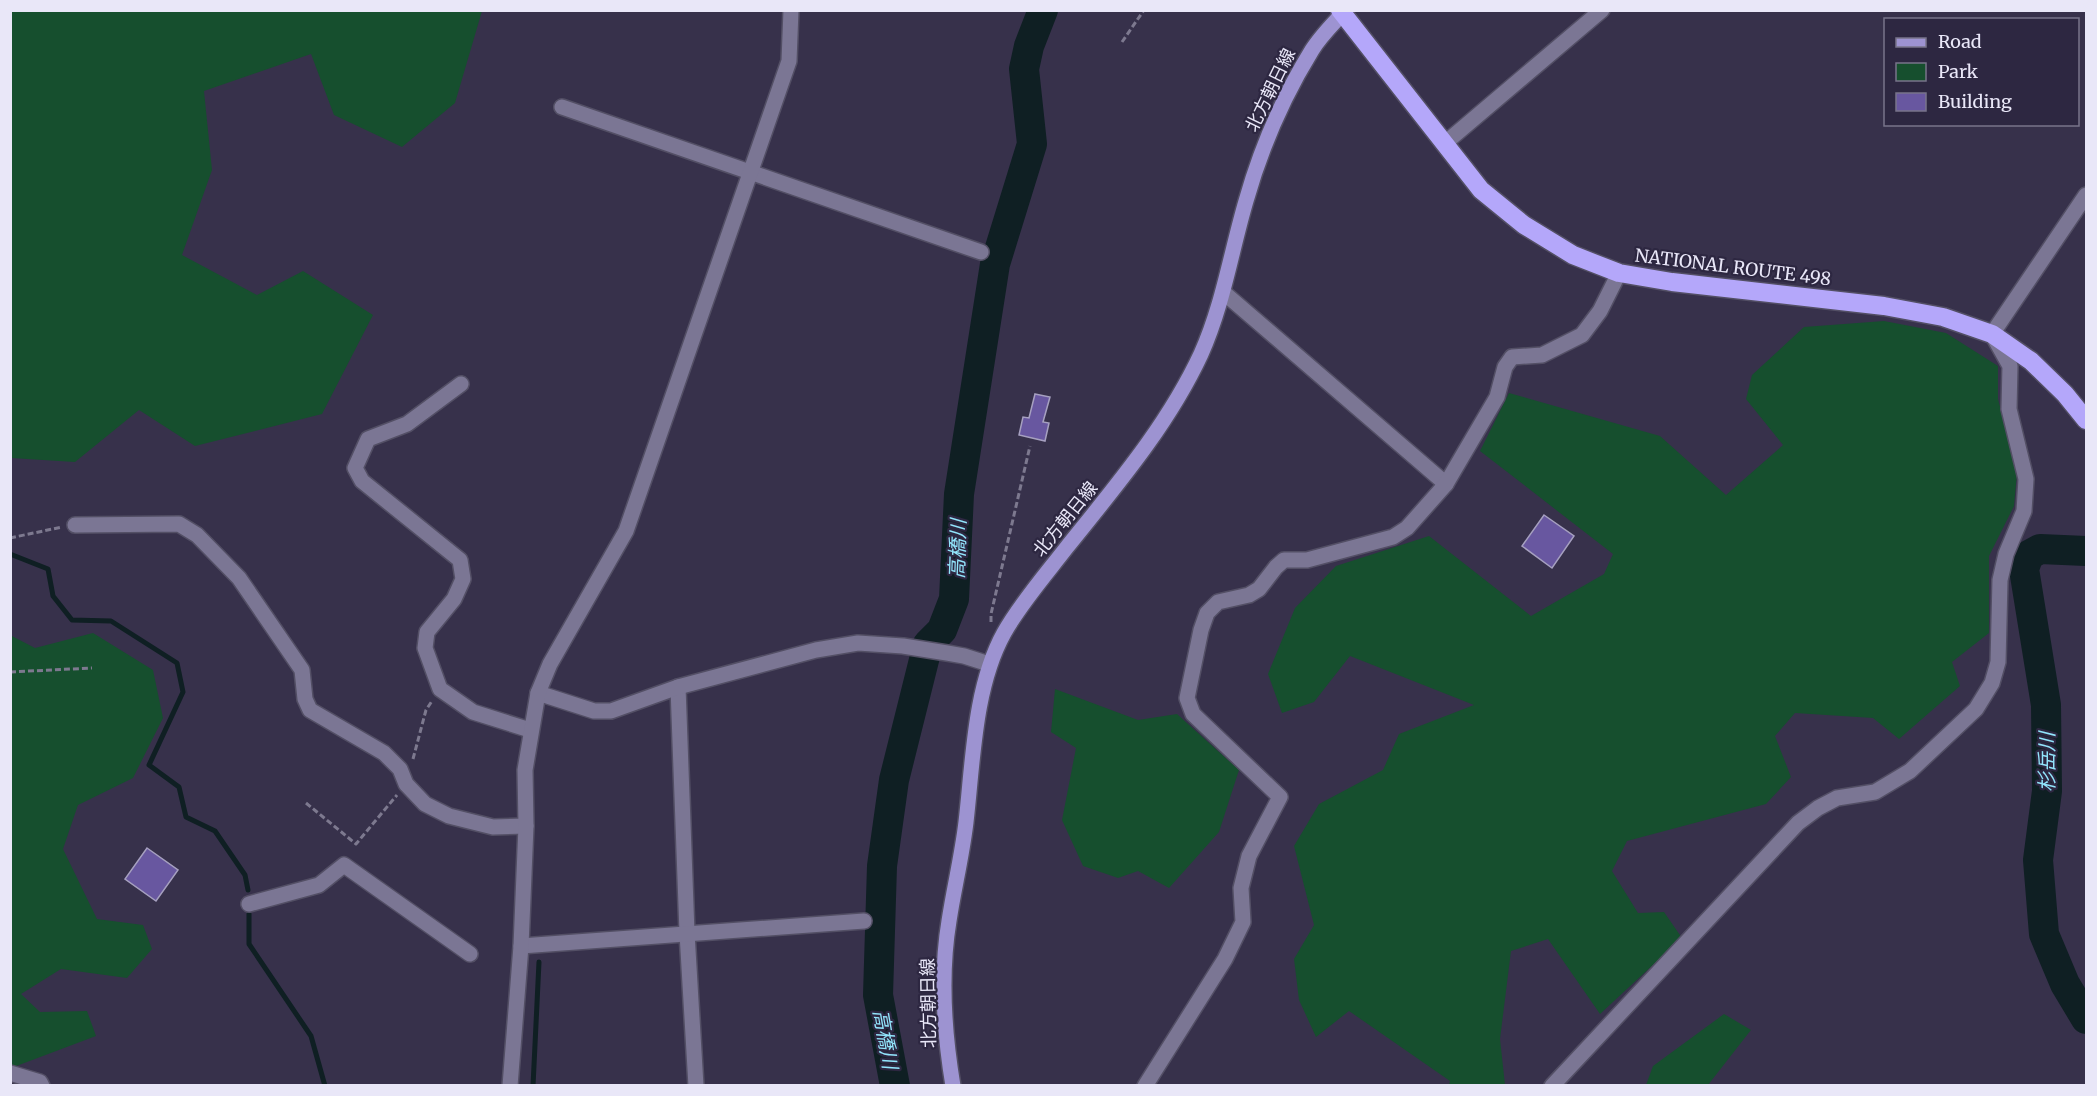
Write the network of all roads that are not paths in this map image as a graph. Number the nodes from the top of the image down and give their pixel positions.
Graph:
1 (792, 10) edge
2 (1602, 10) edge
3 (1341, 12) edge
4 (561, 106) dead end
5 (1444, 144) junction
6 (751, 173) junction
7 (2086, 195) edge
8 (981, 252) dead end
9 (1619, 273) junction
10 (1223, 292) junction
11 (1992, 334) junction
12 (461, 384) dead end
13 (2086, 420) edge
14 (1446, 484) junction
15 (75, 525) road end
16 (989, 664) junction
17 (678, 687) junction
18 (538, 693) junction
19 (530, 730) junction
20 (526, 826) junction
21 (249, 904) dead end
22 (864, 921) dead end
23 (687, 933) junction
24 (521, 946) junction
25 (470, 954) dead end
26 (10, 1073) edge
27 (42, 1086) edge
28 (510, 1086) edge
29 (696, 1086) edge
30 (953, 1086) edge
31 (1145, 1086) edge
32 (1552, 1086) edge

1 - 6 street
2 - 5 street
3 - 5 highway, NATIONAL ROUTE 498
3 - 10 main road, 北方朝日線
4 - 6 street
5 - 9 highway, NATIONAL ROUTE 498
6 - 8 street
6 - 18 street
7 - 11 street
9 - 11 highway, NATIONAL ROUTE 498
9 - 14 street
10 - 14 street
10 - 16 main road, 北方朝日線
11 - 13 highway, NATIONAL ROUTE 498
11 - 32 street
12 - 19 street
14 - 31 street
15 - 20 street
16 - 17 street
16 - 30 main road, 北方朝日線
17 - 18 street
17 - 23 street
18 - 19 street
19 - 20 street
20 - 24 street
21 - 25 street
22 - 23 street
23 - 24 street
23 - 29 street
24 - 28 street
26 - 27 street

